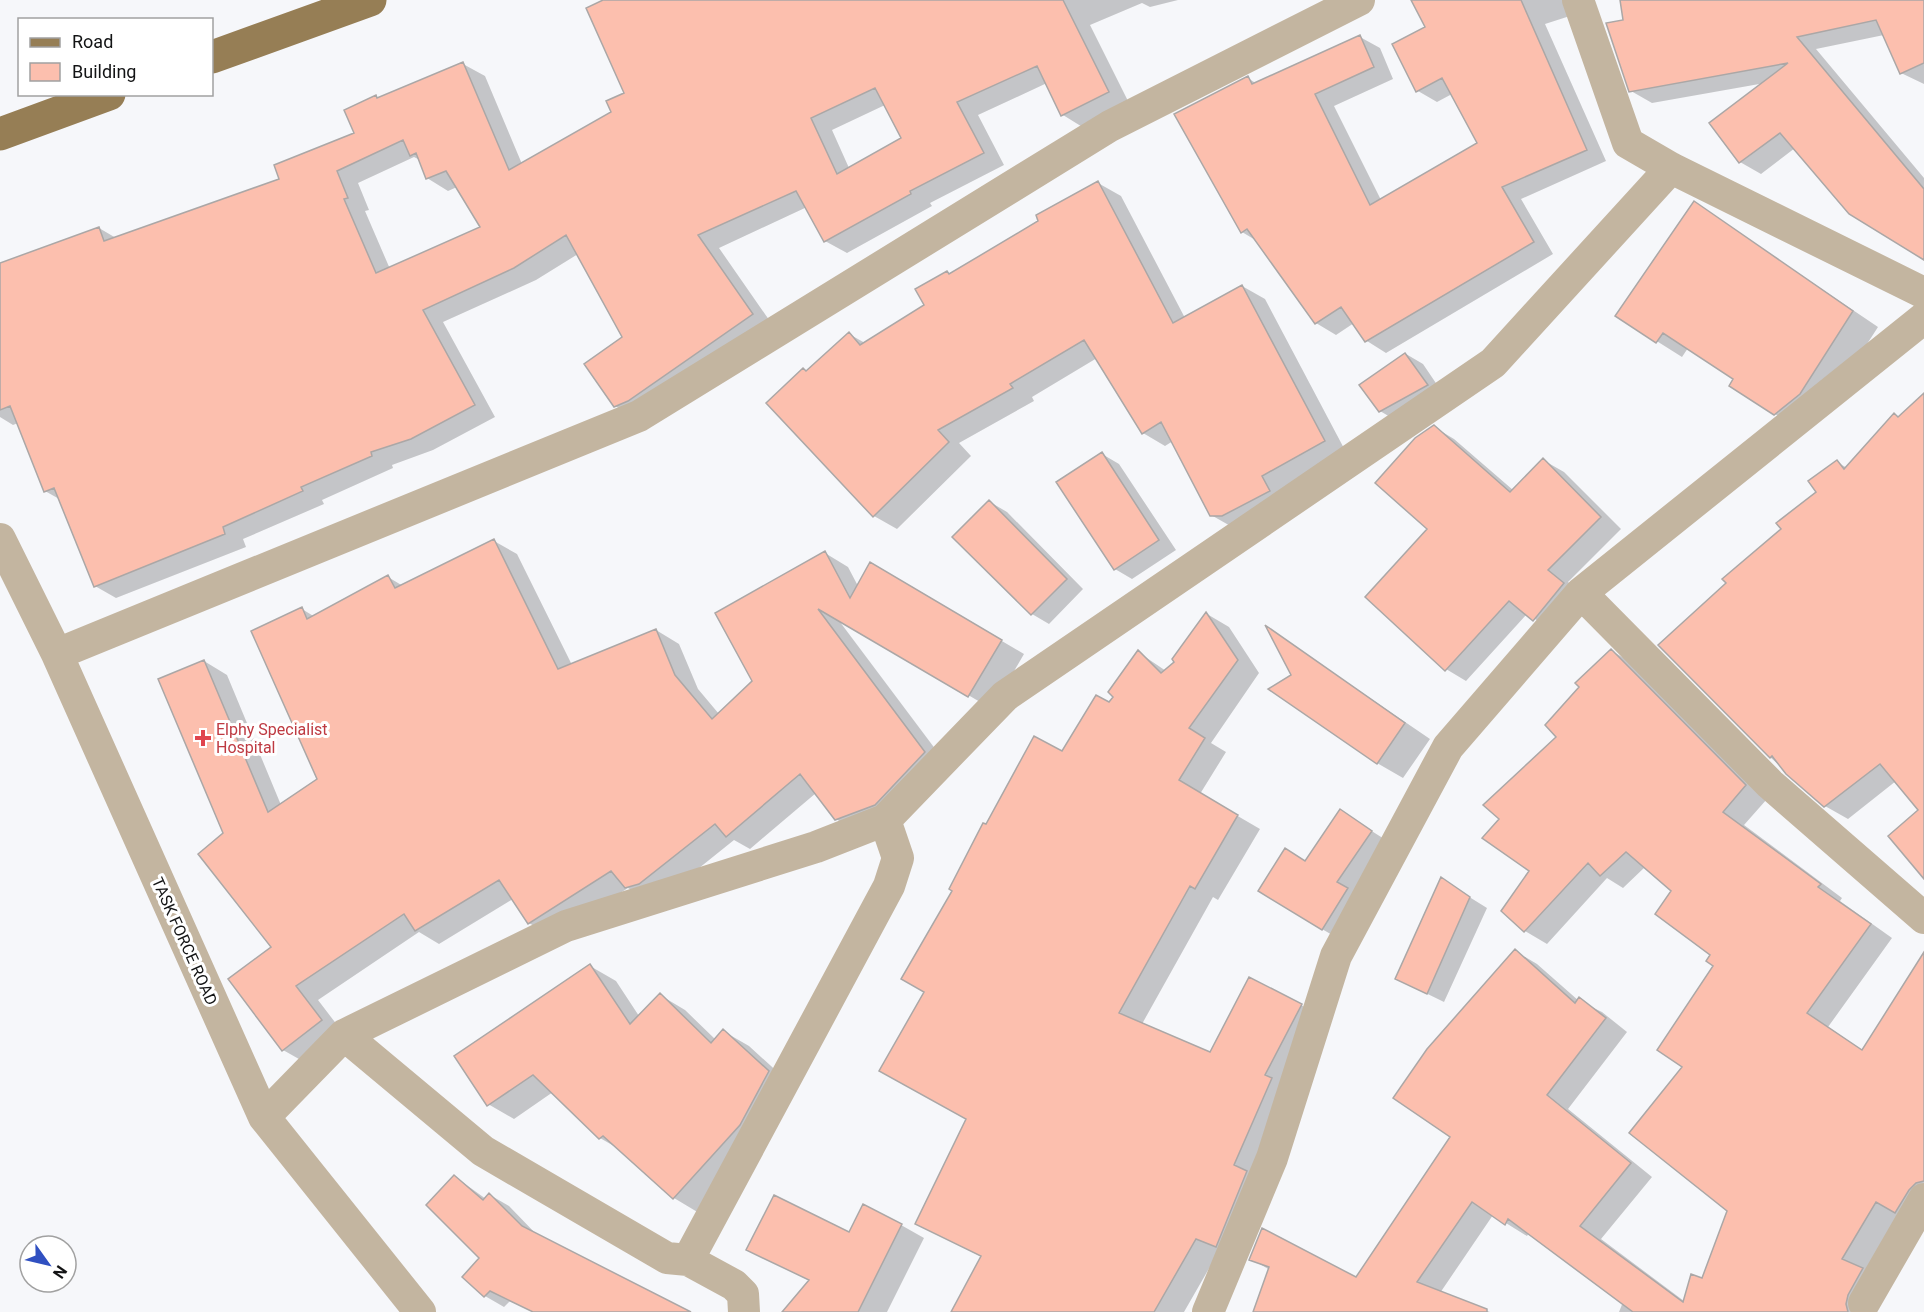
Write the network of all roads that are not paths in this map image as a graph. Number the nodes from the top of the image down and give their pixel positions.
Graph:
1 (370, 0) edge
2 (1359, 0) edge
3 (1578, 0) edge
4 (213, 57) edge
5 (104, 96) edge
6 (0, 134) edge
7 (1671, 168) junction
8 (1924, 293) edge
9 (1924, 318) edge
10 (0, 539) edge
11 (1581, 593) junction
12 (57, 654) junction
13 (885, 820) junction
14 (1924, 918) edge
15 (344, 1035) junction
16 (264, 1117) junction
17 (1924, 1199) edge
18 (688, 1260) junction
19 (1864, 1303) dead end
20 (420, 1312) edge
21 (744, 1312) edge
22 (1208, 1312) edge

1 - 4 main road
2 - 12 street
3 - 7 street
5 - 6 main road
7 - 8 street
7 - 13 street
9 - 11 street
10 - 12 street, TASK FORCE ROAD
11 - 14 street
11 - 22 street
12 - 16 street, TASK FORCE ROAD
13 - 15 street
13 - 18 street
15 - 16 street
15 - 18 street
16 - 20 street, TASK FORCE ROAD
17 - 19 street
18 - 21 street

